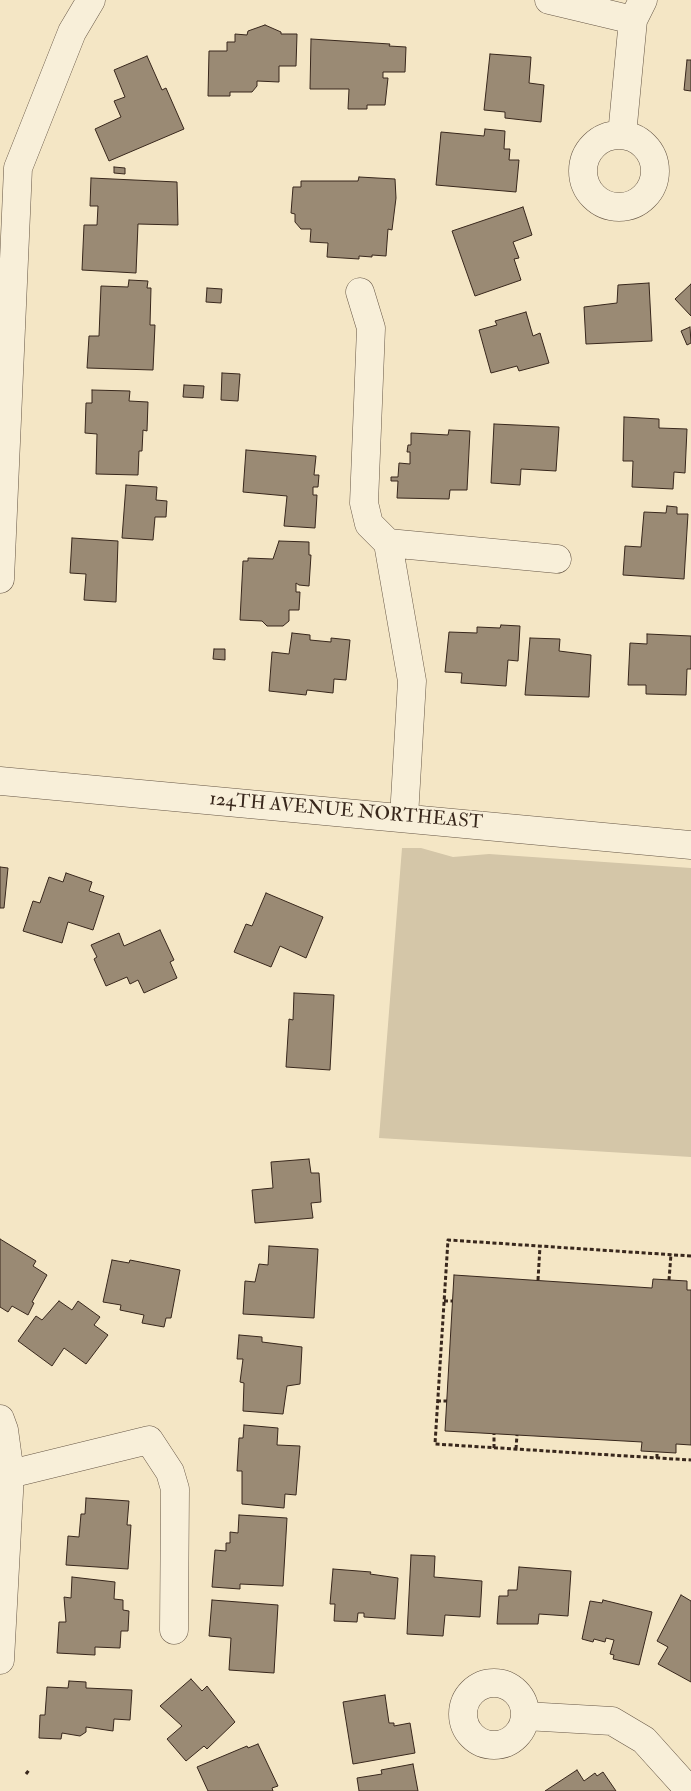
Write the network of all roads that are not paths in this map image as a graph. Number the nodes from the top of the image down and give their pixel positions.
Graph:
1 (91, 0) edge
2 (549, 0) edge
3 (638, 10) edge
4 (622, 135) dead end
5 (9, 168) edge
6 (360, 292) dead end
7 (388, 543) junction
8 (557, 559) dead end
9 (0, 580) edge
10 (0, 781) edge
11 (404, 817) junction
12 (691, 845) edge
13 (0, 1419) edge
14 (10, 1474) junction
15 (174, 1630) dead end
16 (0, 1660) edge
17 (525, 1716) dead end
18 (690, 1791) edge

1 - 5 street
2 - 3 street
3 - 4 street
5 - 9 street
6 - 7 street
7 - 8 street
7 - 11 street
10 - 11 street, 124TH AVENUE NORTHEAST
11 - 12 street, 124TH AVENUE NORTHEAST
13 - 14 street
14 - 15 street
14 - 16 street
17 - 18 street

